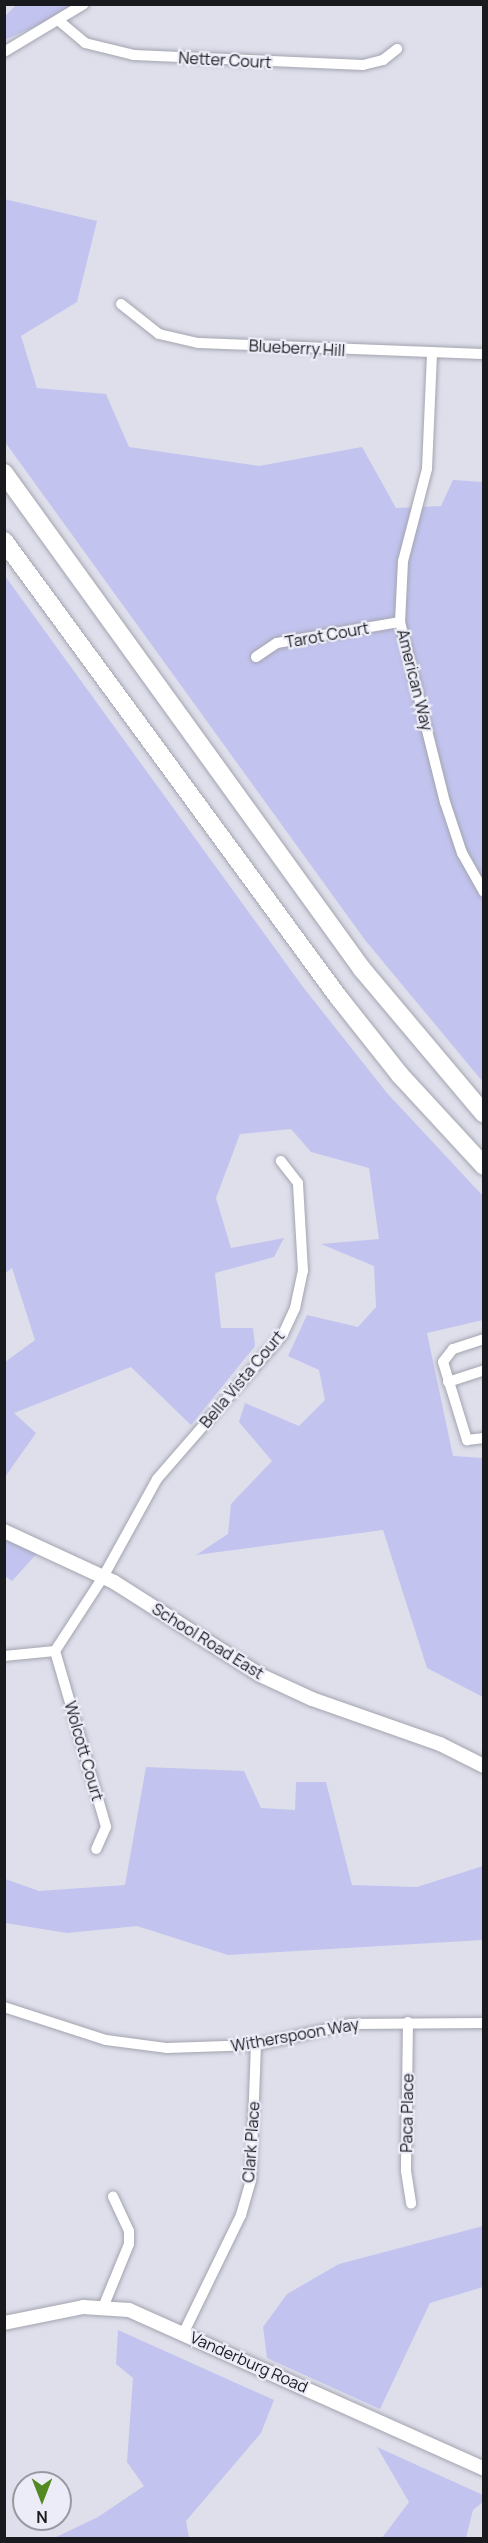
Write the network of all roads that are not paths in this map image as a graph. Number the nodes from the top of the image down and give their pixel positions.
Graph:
1 (84, 4) edge
2 (58, 20) junction
3 (397, 49) dead end
4 (4, 52) edge
5 (121, 304) dead end
6 (432, 354) junction
7 (483, 354) edge
8 (4, 473) edge
9 (4, 541) edge
10 (400, 622) junction
11 (256, 657) dead end
12 (483, 892) edge
13 (483, 1114) edge
14 (281, 1161) dead end
15 (483, 1166) edge
16 (483, 1339) edge
17 (483, 1370) edge
18 (448, 1382) junction
19 (483, 1438) edge
20 (4, 1531) edge
21 (103, 1577) junction
22 (55, 1651) junction
23 (4, 1656) edge
24 (483, 1766) edge
25 (96, 1849) dead end
26 (4, 2007) edge
27 (408, 2022) junction
28 (483, 2023) edge
29 (256, 2045) junction
30 (112, 2197) dead end
31 (411, 2204) dead end
32 (104, 2306) junction
33 (4, 2323) edge
34 (184, 2332) junction
35 (483, 2469) edge

1 - 2 street
2 - 3 street, Netter Court
2 - 4 street
5 - 6 street, Blueberry Hill
6 - 7 street, Blueberry Hill
6 - 10 street, American Way
8 - 13 highway
9 - 15 highway
10 - 11 street, Tarot Court
10 - 12 street, American Way
14 - 21 street, Bella Vista Court
16 - 18 street
17 - 18 street
18 - 19 street
20 - 21 street, School Road East
21 - 22 street, Bella Vista Court
21 - 24 street, School Road East
22 - 23 street
22 - 25 street, Wolcott Court
26 - 29 street, Witherspoon Way
27 - 28 street, Witherspoon Way
27 - 29 street, Witherspoon Way
27 - 31 street, Paca Place
29 - 34 street, Clark Place
30 - 32 street
32 - 33 street, Vanderburg Road
32 - 34 street, Vanderburg Road
34 - 35 street, Vanderburg Road

